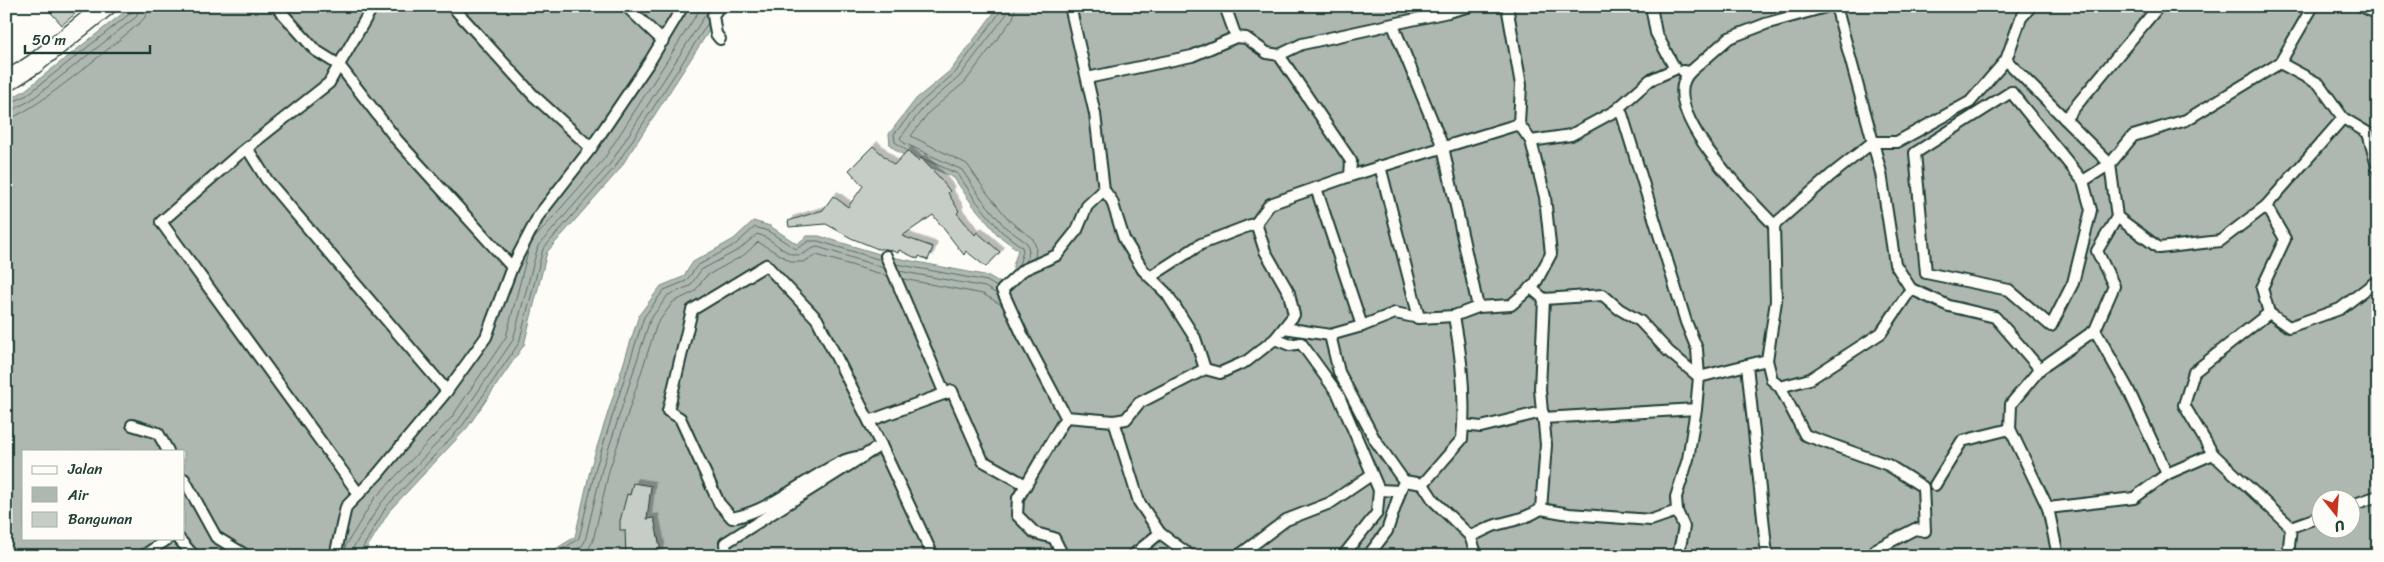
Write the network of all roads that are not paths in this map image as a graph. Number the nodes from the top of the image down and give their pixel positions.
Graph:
1 (106, 6) edge
2 (276, 6) edge
3 (373, 6) edge
4 (452, 6) edge
5 (626, 6) edge
6 (683, 6) edge
7 (720, 6) edge
8 (1070, 6) edge
9 (1225, 6) edge
10 (1471, 6) edge
11 (1507, 6) edge
12 (1651, 6) edge
13 (1829, 6) edge
14 (1836, 6) edge
15 (2031, 6) edge
16 (2159, 6) edge
17 (2314, 6) edge
18 (2362, 6) edge
19 (1447, 9) edge
20 (2378, 14) edge
21 (1393, 25) junction
22 (1236, 37) junction
23 (720, 39) dead end
24 (663, 40) junction
25 (1279, 55) junction
26 (2006, 60) junction
27 (2280, 63) junction
28 (339, 65) junction
29 (1675, 69) junction
30 (1690, 72) junction
31 (1087, 78) junction
32 (6, 82) edge
33 (1614, 111) junction
34 (2343, 118) junction
35 (2065, 119) junction
36 (1519, 124) junction
37 (1531, 141) junction
38 (1873, 142) junction
39 (1443, 147) junction
40 (247, 148) junction
41 (591, 148) junction
42 (2110, 164) junction
43 (1380, 166) junction
44 (2378, 170) edge
45 (1350, 176) junction
46 (2082, 181) junction
47 (1316, 188) junction
48 (1104, 190) junction
49 (2266, 206) junction
50 (2117, 217) junction
51 (1256, 223) junction
52 (1774, 225) junction
53 (886, 256) dead end
54 (512, 266) junction
55 (1150, 277) junction
56 (2378, 280) edge
57 (1531, 288) junction
58 (1911, 289) junction
59 (1544, 299) junction
60 (1478, 307) junction
61 (2270, 313) junction
62 (1454, 316) junction
63 (1419, 318) junction
64 (1362, 326) junction
65 (1284, 328) junction
66 (2095, 330) junction
67 (1330, 335) junction
68 (1275, 339) junction
69 (1767, 360) junction
70 (1747, 365) junction
71 (1205, 368) junction
72 (2040, 369) junction
73 (1699, 377) junction
74 (1780, 387) junction
75 (447, 391) junction
76 (945, 394) junction
77 (1696, 409) junction
78 (1543, 415) junction
79 (1066, 417) junction
80 (869, 420) junction
81 (1114, 421) junction
82 (132, 425) dead end
83 (1463, 425) junction
84 (2010, 430) junction
85 (881, 445) junction
86 (167, 450) edge
87 (2213, 454) junction
88 (864, 456) junction
89 (2167, 474) junction
90 (1371, 475) junction
91 (185, 481) edge
92 (1404, 481) junction
93 (1424, 484) junction
94 (1026, 485) junction
95 (1935, 485) dead end
96 (1379, 490) junction
97 (1400, 491) junction
98 (359, 494) junction
99 (2378, 496) edge
100 (2362, 502) edge
101 (2048, 508) junction
102 (1541, 509) junction
103 (1677, 511) junction
104 (2312, 520) edge
105 (2291, 527) junction
106 (1160, 533) junction
107 (1470, 536) junction
108 (166, 540) edge
109 (180, 540) edge
110 (143, 556) edge
111 (194, 556) edge
112 (247, 556) edge
113 (336, 556) edge
114 (726, 556) edge
115 (933, 556) edge
116 (1063, 556) edge
117 (1132, 556) edge
118 (1190, 556) edge
119 (1238, 556) edge
120 (1343, 556) edge
121 (1368, 556) edge
122 (1477, 556) edge
123 (1678, 556) edge
124 (1767, 556) edge
125 (1873, 556) edge
126 (2058, 556) edge
127 (2288, 556) edge

1 - 32 street
2 - 28 lane
3 - 28 lane
4 - 41 lane
5 - 24 lane
6 - 24 lane
7 - 23 lane
8 - 31 lane
9 - 22 lane
10 - 19 lane
11 - 36 lane
12 - 29 lane
13 - 30 lane
14 - 38 lane
15 - 26 lane
16 - 35 lane
17 - 27 lane
18 - 20 lane
19 - 21 lane
21 - 25 lane
21 - 39 lane
22 - 25 lane
22 - 31 lane
24 - 41 lane
25 - 45 lane
26 - 35 lane
26 - 38 lane
27 - 34 lane
27 - 42 lane
28 - 40 lane
28 - 54 lane
29 - 30 lane
29 - 33 lane
30 - 52 lane
31 - 48 lane
33 - 37 lane
33 - 73 lane
34 - 44 lane
34 - 49 lane
35 - 42 lane
36 - 37 lane
36 - 39 lane
37 - 57 lane
38 - 52 lane
38 - 58 lane
39 - 43 lane
39 - 60 lane
40 - 75 lane
40 - 98 lane
41 - 54 lane
42 - 46 lane
42 - 50 lane
43 - 45 lane
43 - 63 lane
45 - 47 lane
46 - 46 lane
47 - 51 lane
47 - 64 lane
48 - 55 lane
48 - 79 lane
49 - 50 lane
49 - 61 lane
50 - 66 lane
51 - 55 lane
51 - 65 lane
52 - 69 lane
53 - 76 lane
54 - 75 lane
55 - 71 lane
56 - 61 lane
57 - 59 lane
57 - 60 lane
58 - 72 lane
58 - 74 lane
59 - 73 lane
59 - 78 lane
60 - 62 lane
61 - 87 lane
62 - 63 lane
62 - 83 lane
63 - 64 lane
64 - 67 lane
65 - 67 lane
65 - 68 lane
66 - 72 lane
66 - 89 lane
67 - 92 lane
68 - 71 lane
68 - 90 lane
69 - 70 lane
69 - 74 lane
70 - 73 lane
70 - 124 lane
71 - 81 lane
72 - 84 lane
73 - 77 lane
74 - 125 lane
75 - 98 lane
76 - 80 lane
76 - 94 lane
77 - 78 lane
77 - 103 lane
78 - 83 lane
78 - 102 lane
79 - 81 lane
79 - 94 lane
80 - 85 lane
80 - 88 lane
81 - 106 lane
82 - 86 lane
83 - 93 lane
84 - 95 lane
84 - 101 lane
85 - 88 lane
85 - 115 lane
87 - 89 lane
87 - 105 lane
88 - 114 lane
89 - 101 lane
90 - 96 lane
90 - 119 lane
91 - 112 lane
92 - 93 lane
92 - 97 lane
93 - 107 lane
94 - 116 lane
96 - 97 lane
96 - 120 lane
97 - 121 lane
98 - 113 lane
99 - 100 lane
101 - 126 lane
102 - 103 lane
102 - 107 lane
103 - 123 lane
104 - 105 lane
105 - 127 lane
106 - 117 lane
106 - 118 lane
107 - 122 lane
108 - 110 lane
109 - 111 lane

